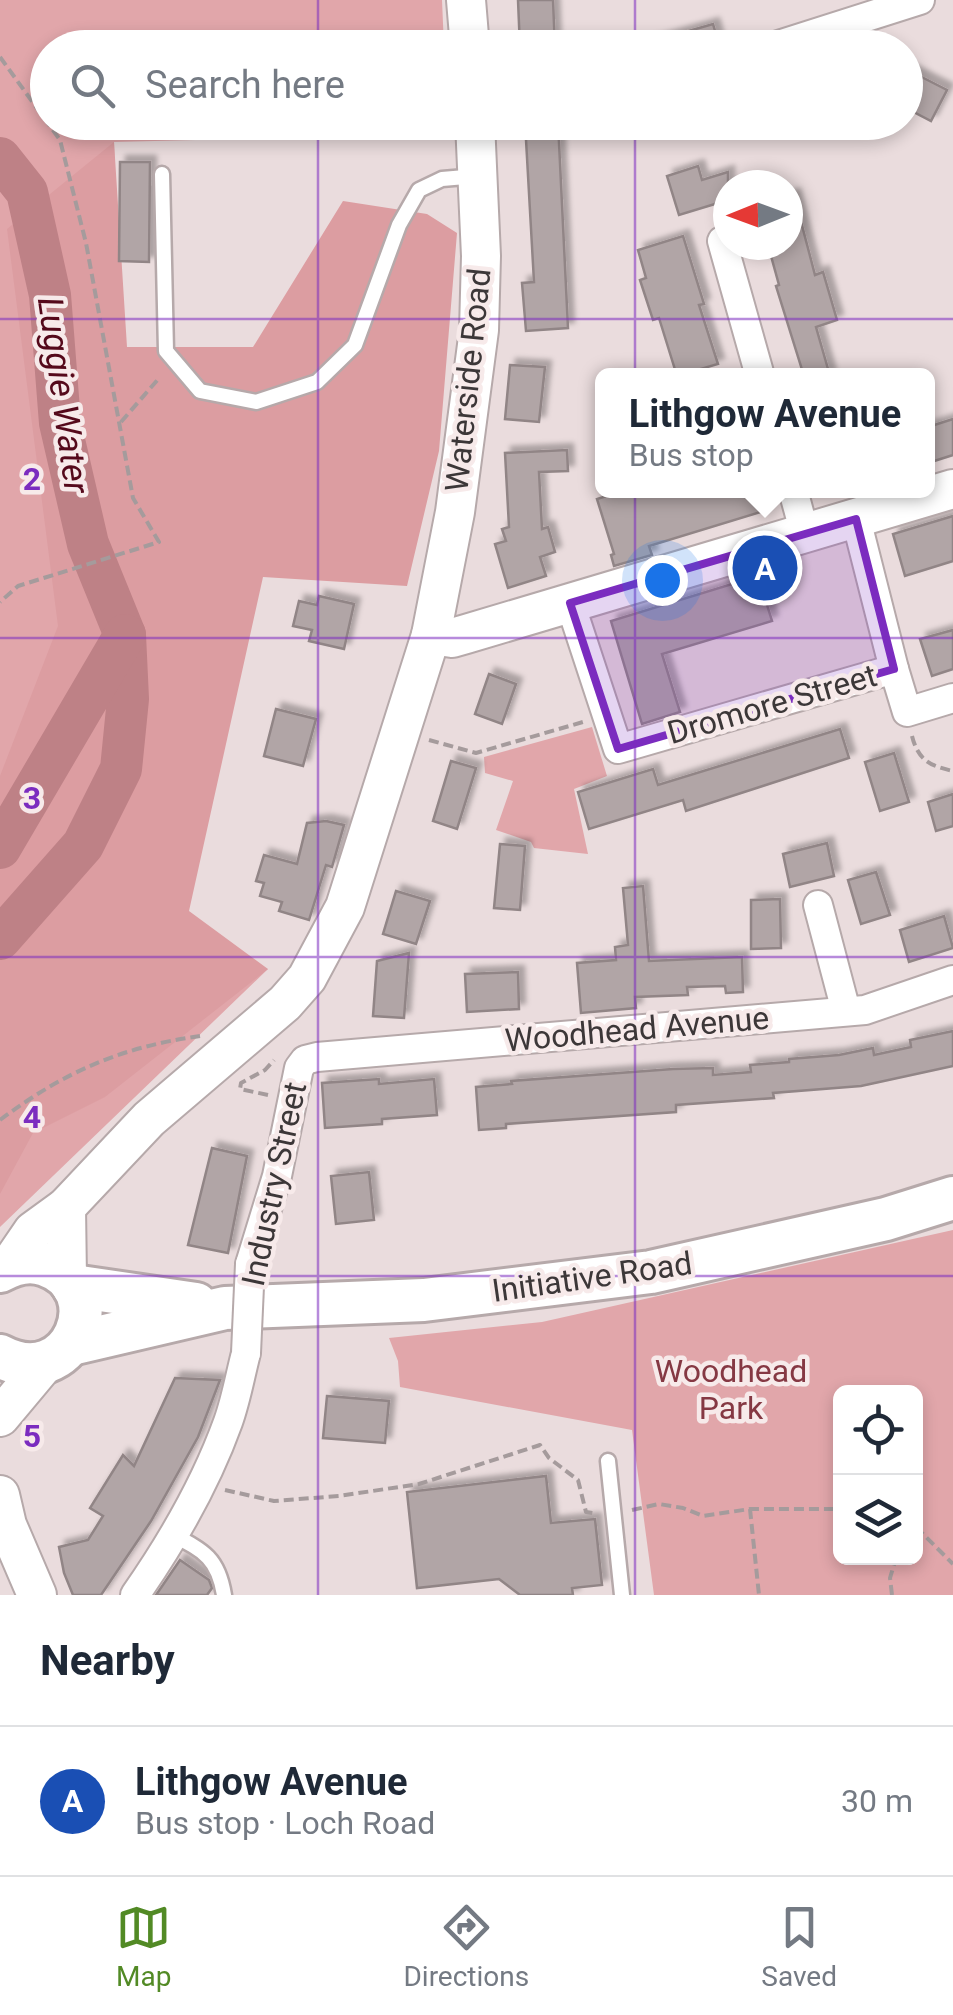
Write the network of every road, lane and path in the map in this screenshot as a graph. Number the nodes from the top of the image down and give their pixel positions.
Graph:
1 (466, 0) edge
2 (920, 0) edge
3 (468, 30) edge
4 (826, 30) edge
5 (0, 57) edge
6 (30, 98) edge
7 (60, 140) edge
8 (476, 140) edge
9 (162, 174) dead end
10 (478, 176) junction
11 (727, 260) edge
12 (758, 368) edge
13 (160, 377) dead end
14 (119, 424) junction
15 (795, 498) edge
16 (924, 498) edge
17 (856, 519) junction
18 (806, 534) junction
19 (0, 602) edge
20 (570, 604) junction
21 (431, 634) junction
22 (894, 669) junction
23 (953, 698) edge
24 (906, 712) junction
25 (608, 714) junction
26 (401, 731) junction
27 (953, 771) edge
28 (818, 905) dead end
29 (953, 980) edge
30 (846, 1012) junction
31 (205, 1035) dead end
32 (317, 1056) joint
33 (0, 1120) edge
34 (953, 1198) edge
35 (66, 1207) junction
36 (4, 1268) edge
37 (70, 1282) junction
38 (224, 1308) junction
39 (58, 1353) junction
40 (0, 1356) edge
41 (0, 1417) edge
42 (608, 1461) dead end
43 (201, 1484) junction
44 (0, 1495) edge
45 (750, 1509) junction
46 (833, 1509) edge
47 (615, 1515) junction
48 (173, 1535) junction
49 (923, 1535) edge
50 (953, 1564) edge
51 (894, 1565) edge
52 (37, 1595) edge
53 (135, 1595) edge
54 (224, 1595) edge
55 (622, 1595) edge
56 (759, 1595) edge
57 (892, 1595) edge

1 - 3 main road
2 - 4 street
5 - 6 path
7 - 14 path
8 - 10 main road, Waterside Road
9 - 10 lane
10 - 21 main road, Waterside Road
11 - 12 street
13 - 14 path
14 - 19 path
15 - 18 street
16 - 17 main road
17 - 18 main road
17 - 22 street
18 - 20 main road
20 - 21 main road
20 - 25 street
21 - 26 main road
22 - 24 street, Dromore Street
22 - 25 street, Dromore Street
23 - 24 street, Dromore Street
24 - 27 path
25 - 26 path
26 - 35 main road
28 - 30 street
29 - 30 street, Woodhead Avenue
30 - 32 street, Woodhead Avenue
31 - 33 path
32 - 43 street, Industry Street, bridge
34 - 38 main road, Initiative Road
35 - 36 main road
35 - 37 main road
36 - 37 main road
37 - 38 main road
37 - 39 main road
38 - 39 main road
39 - 40 main road
39 - 41 main road
42 - 47 lane
43 - 47 path
43 - 48 street, Industry Street
44 - 52 main road
45 - 46 path
45 - 47 path
45 - 56 path
47 - 55 lane
48 - 53 street, Industry Street
48 - 54 lane
49 - 50 path
51 - 57 path

